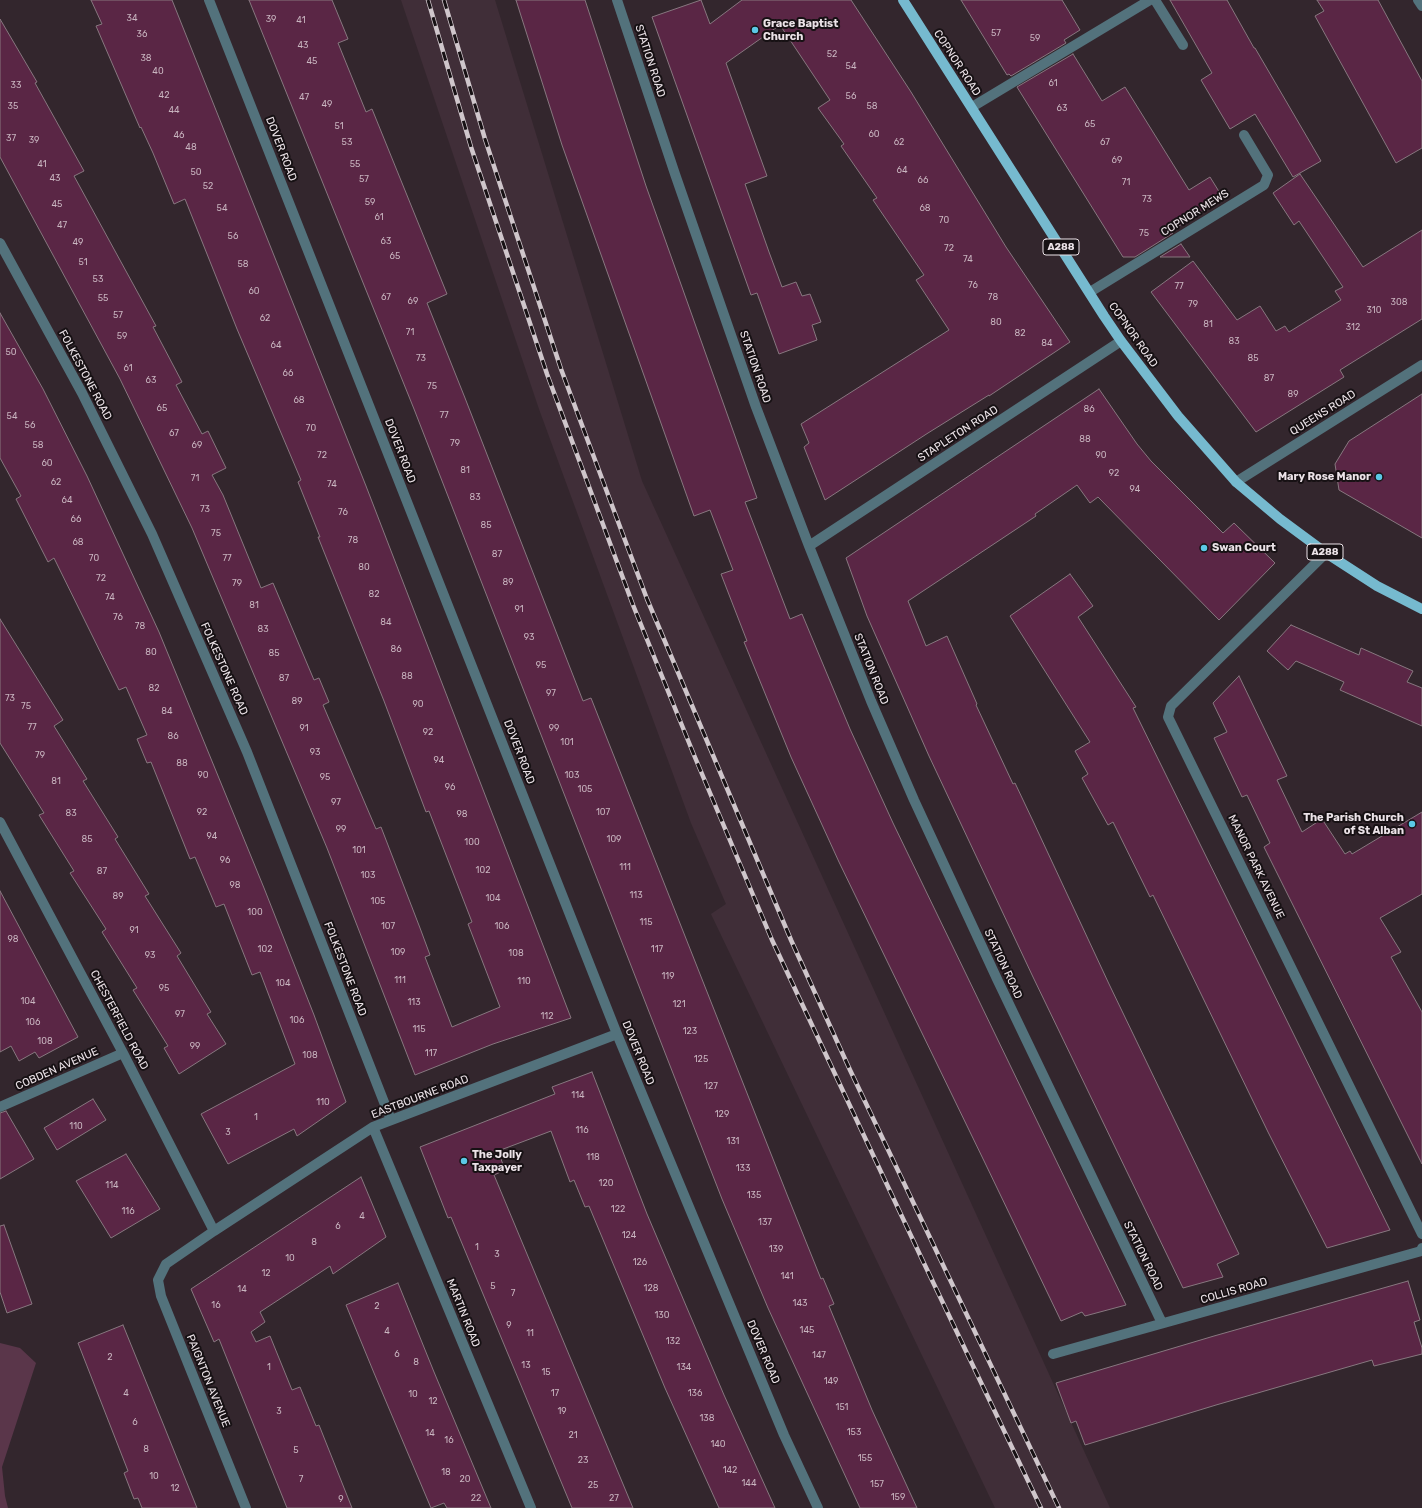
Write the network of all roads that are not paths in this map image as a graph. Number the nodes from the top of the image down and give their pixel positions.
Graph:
1 (210, 0) edge
2 (617, 0) edge
3 (903, 0) edge
4 (1150, 0) edge
5 (1155, 0) edge
6 (1418, 0) edge
7 (1422, 6) edge
8 (1183, 46) dead end
9 (972, 107) junction
10 (1244, 135) dead end
11 (0, 243) edge
12 (1090, 292) junction
13 (1121, 342) junction
14 (1422, 365) edge
15 (1236, 482) junction
16 (809, 546) junction
17 (1326, 553) junction
18 (1422, 609) edge
19 (0, 822) edge
20 (616, 1034) junction
21 (123, 1053) junction
22 (0, 1107) edge
23 (392, 1120) junction
24 (373, 1127) junction
25 (214, 1230) junction
26 (1422, 1234) edge
27 (1422, 1249) edge
28 (166, 1264) joint
29 (1162, 1323) junction
30 (1053, 1354) dead end
31 (246, 1508) edge
32 (531, 1508) edge
33 (818, 1508) edge

1 - 20 street, DOVER ROAD
2 - 16 street, STATION ROAD
3 - 9 main road, COPNOR ROAD / A288
4 - 9 street
5 - 8 street
6 - 7 street
9 - 12 main road, COPNOR ROAD / A288
10 - 12 street, COPNOR MEWS
11 - 23 street, FOLKESTONE ROAD
12 - 13 main road, COPNOR ROAD / A288
13 - 15 main road, COPNOR ROAD / A288
13 - 16 street, STAPLETON ROAD
14 - 15 street, QUEENS ROAD
15 - 17 main road, COPNOR ROAD / A288
16 - 29 street, STATION ROAD
17 - 18 main road, COPNOR ROAD / A288
17 - 26 street, MANOR PARK AVENUE
19 - 21 street, CHESTERFIELD ROAD
20 - 23 street, EASTBOURNE ROAD
20 - 33 street, DOVER ROAD
21 - 22 street, COBDEN AVENUE
21 - 25 street, CHESTERFIELD ROAD
23 - 24 street, EASTBOURNE ROAD
24 - 25 street, EASTBOURNE ROAD
24 - 32 street, MARTIN ROAD
25 - 28 street, EASTBOURNE ROAD
27 - 29 street, COLLIS ROAD
28 - 31 street, PAIGNTON AVENUE
29 - 30 street, COLLIS ROAD

